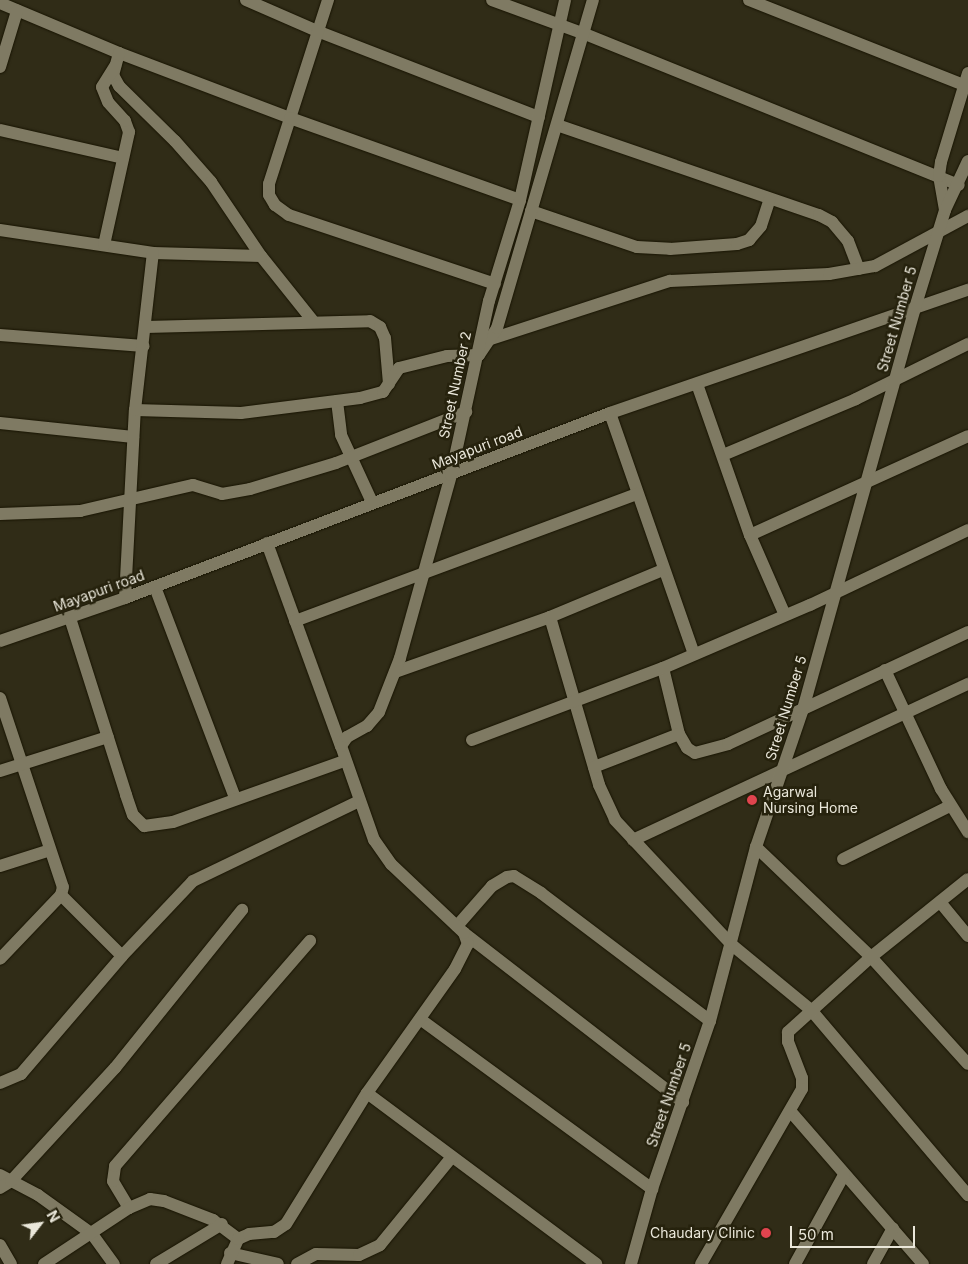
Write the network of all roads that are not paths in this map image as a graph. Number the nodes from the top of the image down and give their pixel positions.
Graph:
1 (246, 0) edge
2 (328, 0) edge
3 (492, 0) edge
4 (565, 0) edge
5 (594, 0) edge
6 (749, 0) edge
7 (0, 3) edge
8 (17, 11) junction
9 (560, 24) junction
10 (318, 31) junction
11 (585, 34) junction
12 (119, 53) junction
13 (115, 66) junction
14 (0, 67) edge
15 (966, 79) edge
16 (539, 117) junction
17 (290, 118) junction
18 (557, 125) junction
19 (0, 130) edge
20 (123, 158) junction
21 (968, 161) edge
22 (940, 176) junction
23 (959, 185) junction
24 (770, 199) junction
25 (520, 200) junction
26 (945, 210) junction
27 (531, 211) junction
28 (968, 216) edge
29 (0, 230) edge
30 (938, 232) junction
31 (104, 245) junction
32 (153, 253) junction
33 (261, 256) junction
34 (859, 269) junction
35 (495, 284) junction
36 (968, 290) edge
37 (914, 311) junction
38 (312, 320) junction
39 (146, 327) junction
40 (0, 335) edge
41 (491, 339) junction
42 (968, 344) edge
43 (144, 346) junction
44 (479, 355) junction
45 (896, 380) junction
46 (389, 384) junction
47 (697, 384) junction
48 (337, 401) junction
49 (135, 410) junction
50 (466, 412) junction
51 (610, 413) junction
52 (0, 423) edge
53 (968, 436) edge
54 (133, 437) junction
55 (723, 455) junction
56 (352, 457) junction
57 (450, 475) junction
58 (866, 482) junction
59 (637, 494) junction
60 (132, 500) junction
61 (372, 502) junction
62 (0, 514) edge
63 (968, 530) edge
64 (750, 536) junction
65 (267, 543) junction
66 (663, 570) junction
67 (422, 576) junction
68 (155, 587) junction
69 (836, 592) junction
70 (125, 598) junction
71 (785, 615) junction
72 (550, 617) junction
73 (70, 618) junction
74 (295, 621) junction
75 (968, 633) edge
76 (0, 641) edge
77 (694, 654) junction
78 (663, 668) junction
79 (885, 670) junction
80 (395, 672) junction
81 (968, 684) edge
82 (0, 698) edge
83 (578, 702) junction
84 (803, 709) junction
85 (906, 713) junction
86 (679, 734) junction
87 (108, 737) junction
88 (472, 740) dead end
89 (341, 746) junction
90 (344, 761) junction
91 (20, 765) junction
92 (594, 767) junction
93 (782, 770) junction
94 (0, 771) edge
95 (235, 798) junction
96 (359, 801) junction
97 (950, 806) junction
98 (968, 832) edge
99 (633, 840) junction
100 (756, 847) junction
101 (50, 850) junction
102 (843, 859) dead end
103 (0, 866) edge
104 (968, 879) edge
105 (61, 895) junction
106 (940, 902) junction
107 (242, 910) dead end
108 (461, 929) junction
109 (968, 936) edge
110 (310, 941) dead end
111 (732, 945) junction
112 (122, 956) junction
113 (871, 957) junction
114 (0, 959) edge
115 (811, 1010) junction
116 (420, 1019) junction
117 (710, 1021) junction
118 (968, 1064) edge
119 (0, 1083) edge
120 (367, 1093) junction
121 (683, 1102) junction
122 (791, 1112) junction
123 (451, 1158) junction
124 (844, 1175) junction
125 (6, 1178) edge
126 (0, 1188) edge
127 (652, 1188) junction
128 (968, 1195) edge
129 (129, 1208) junction
130 (222, 1224) junction
131 (893, 1228) junction
132 (92, 1234) junction
133 (238, 1239) junction
134 (0, 1245) edge
135 (228, 1258) edge
136 (11, 1264) edge
137 (44, 1264) edge
138 (114, 1264) edge
139 (156, 1264) edge
140 (278, 1264) edge
141 (297, 1264) edge
142 (596, 1264) edge
143 (631, 1264) edge
144 (702, 1264) edge
145 (795, 1264) edge
146 (873, 1264) edge
147 (923, 1264) edge

1 - 10 street
2 - 10 street
3 - 9 street
4 - 9 street, Street Number 2
5 - 11 street
6 - 15 street
7 - 8 street
8 - 12 street
8 - 14 street
9 - 11 street
9 - 16 street, Street Number 2
10 - 16 street
10 - 17 street
11 - 18 street
11 - 22 street
12 - 13 street
12 - 17 street
13 - 20 street
13 - 33 street
15 - 22 street
16 - 25 street, Street Number 2
17 - 25 street
17 - 35 street
18 - 24 street
18 - 27 street
19 - 20 street
20 - 31 street
21 - 23 street, Street Number 5
22 - 23 street
22 - 26 street
23 - 26 street, Street Number 5
24 - 27 street
24 - 34 street
25 - 35 street, Street Number 2
26 - 30 street, Street Number 5
27 - 41 street
28 - 30 street
29 - 31 street
30 - 34 street
30 - 37 street, Street Number 5
31 - 32 street
32 - 33 street
32 - 39 street
33 - 38 street
34 - 41 street
35 - 44 street, Street Number 2
36 - 37 street, Mayapuri road
37 - 45 street, Street Number 5
37 - 47 street, Mayapuri road
38 - 39 street
38 - 46 street
39 - 43 street
40 - 43 street
41 - 44 street
42 - 45 street
43 - 49 street
44 - 46 street
44 - 50 street, Street Number 2
45 - 55 street
45 - 58 street, Street Number 5
46 - 48 street
47 - 51 street, Mayapuri road
47 - 55 street
48 - 49 street
48 - 56 street
49 - 54 street
50 - 56 street
50 - 57 street, Street Number 2
51 - 57 street, Mayapuri road
51 - 59 street
52 - 54 street
53 - 58 street
54 - 60 street
55 - 64 street
56 - 60 street
56 - 61 street
57 - 61 street, Mayapuri road
57 - 67 street, Street Number 2
58 - 64 street
58 - 69 street, Street Number 5
59 - 66 street
59 - 67 street
60 - 62 street
60 - 70 street
61 - 65 street, Mayapuri road
63 - 69 street
64 - 71 street
65 - 68 street, Mayapuri road
65 - 74 street
66 - 72 street
66 - 77 street
67 - 74 street
67 - 80 street, Street Number 2
68 - 70 street, Mayapuri road
68 - 95 street
69 - 71 street
69 - 84 street, Street Number 5
70 - 73 street, Mayapuri road
71 - 77 street
72 - 80 street
72 - 83 street
73 - 76 street, Mayapuri road
73 - 87 street
74 - 89 street
75 - 79 street
77 - 78 street
78 - 83 street
78 - 86 street
79 - 84 street
79 - 85 street
80 - 89 street, Street Number 2
81 - 85 street
82 - 91 street
83 - 88 street
83 - 92 street
84 - 86 street
84 - 93 street, Street Number 5
85 - 93 street
85 - 97 street
86 - 92 street
87 - 91 street
87 - 95 street
89 - 90 street
90 - 95 street
90 - 96 street
91 - 94 street
91 - 101 street
92 - 99 street
93 - 99 street
93 - 100 street, Street Number 5
96 - 108 street
96 - 112 street
97 - 98 street
97 - 102 street
99 - 111 street
100 - 111 street, Street Number 5
100 - 113 street
101 - 103 street
101 - 105 street
104 - 106 street
105 - 112 street
105 - 114 street
106 - 109 street
106 - 113 street
107 - 125 street
108 - 116 street
108 - 117 street
108 - 121 street
110 - 129 street
111 - 115 street
111 - 117 street, Street Number 5
112 - 119 street
113 - 115 street
113 - 118 street
115 - 122 street
115 - 128 street
116 - 120 street
116 - 127 street
117 - 121 street, Street Number 5
120 - 123 street
120 - 133 street
121 - 127 street, Street Number 5
122 - 124 street
122 - 144 street
123 - 141 street
123 - 142 street
124 - 131 street
124 - 145 street
125 - 126 street
125 - 132 street
127 - 143 street, Street Number 5
129 - 130 street
129 - 132 street
130 - 133 street
130 - 139 street
131 - 146 street
131 - 147 street
132 - 137 street
132 - 138 street
133 - 135 street
134 - 136 street
135 - 140 street

